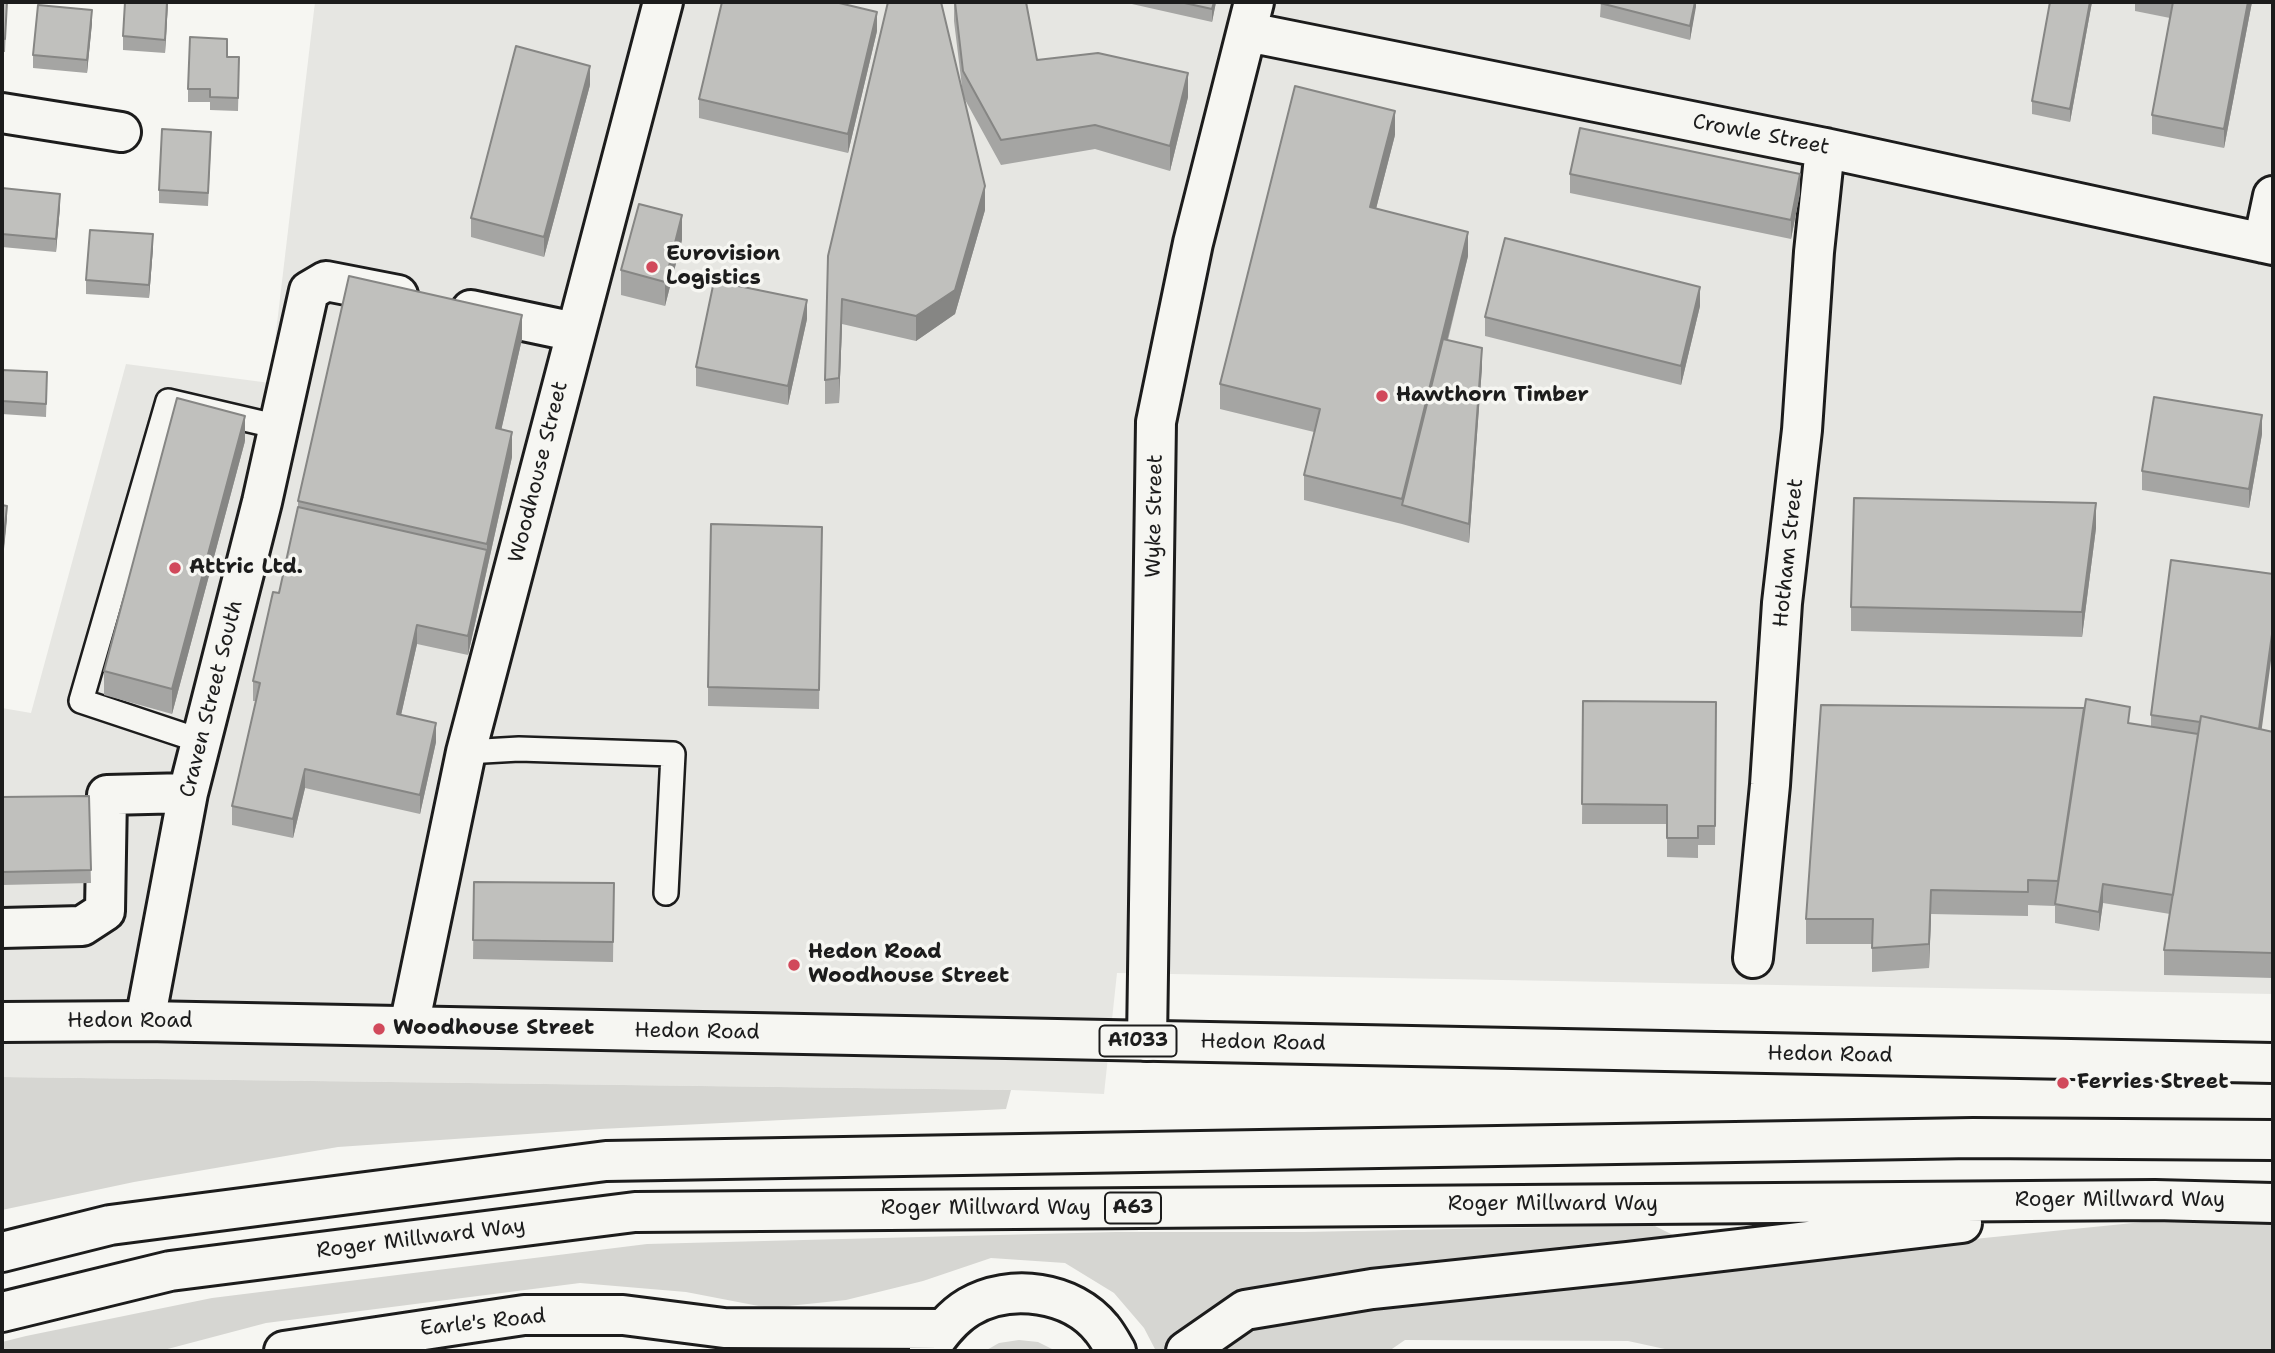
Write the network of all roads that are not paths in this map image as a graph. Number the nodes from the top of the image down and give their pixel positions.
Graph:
1 (663, 2) edge
2 (1251, 17) edge
3 (2, 113) edge
4 (121, 132) dead end
5 (1825, 148) junction
6 (2273, 196) edge
7 (2268, 244) edge
8 (575, 332) junction
9 (279, 427) junction
10 (201, 741) junction
11 (466, 752) junction
12 (188, 793) junction
13 (666, 892) dead end
14 (2, 928) edge
15 (1753, 958) dead end
16 (145, 1021) junction
17 (2, 1022) edge
18 (409, 1026) junction
19 (1147, 1041) junction
20 (2273, 1063) edge
21 (2273, 1140) edge
22 (2155, 1200) junction
23 (2273, 1203) edge
24 (2, 1252) edge
25 (2, 1312) edge
26 (724, 1328) junction
27 (935, 1340) edge
28 (284, 1351) edge
29 (762, 1351) edge
30 (1116, 1351) edge
31 (1186, 1351) edge

1 - 8 main road, Woodhouse Street
2 - 5 main road, Crowle Street
2 - 19 main road, Wyke Street
3 - 4 main road
5 - 7 main road, Crowle Street
5 - 15 main road, Hotham Street
6 - 7 main road
8 - 9 main road, Craven Street South
8 - 11 main road, Woodhouse Street
9 - 10 main road, Craven Street South
9 - 10 lane
10 - 12 main road, Craven Street South
11 - 13 lane
11 - 18 main road, Woodhouse Street
12 - 14 main road
12 - 16 main road, Craven Street South
16 - 17 main road, Hedon Road / A1033
16 - 18 main road, Hedon Road / A1033
18 - 19 main road, Hedon Road / A1033
19 - 20 main road, Hedon Road / A1033
21 - 24 main road
22 - 23 main road, Roger Millward Way / A63
22 - 25 main road, Roger Millward Way / A63
22 - 31 main road
26 - 27 main road, Earle's Road
26 - 28 main road, Earle's Road
26 - 29 main road, Earle's Road
27 - 30 main road

